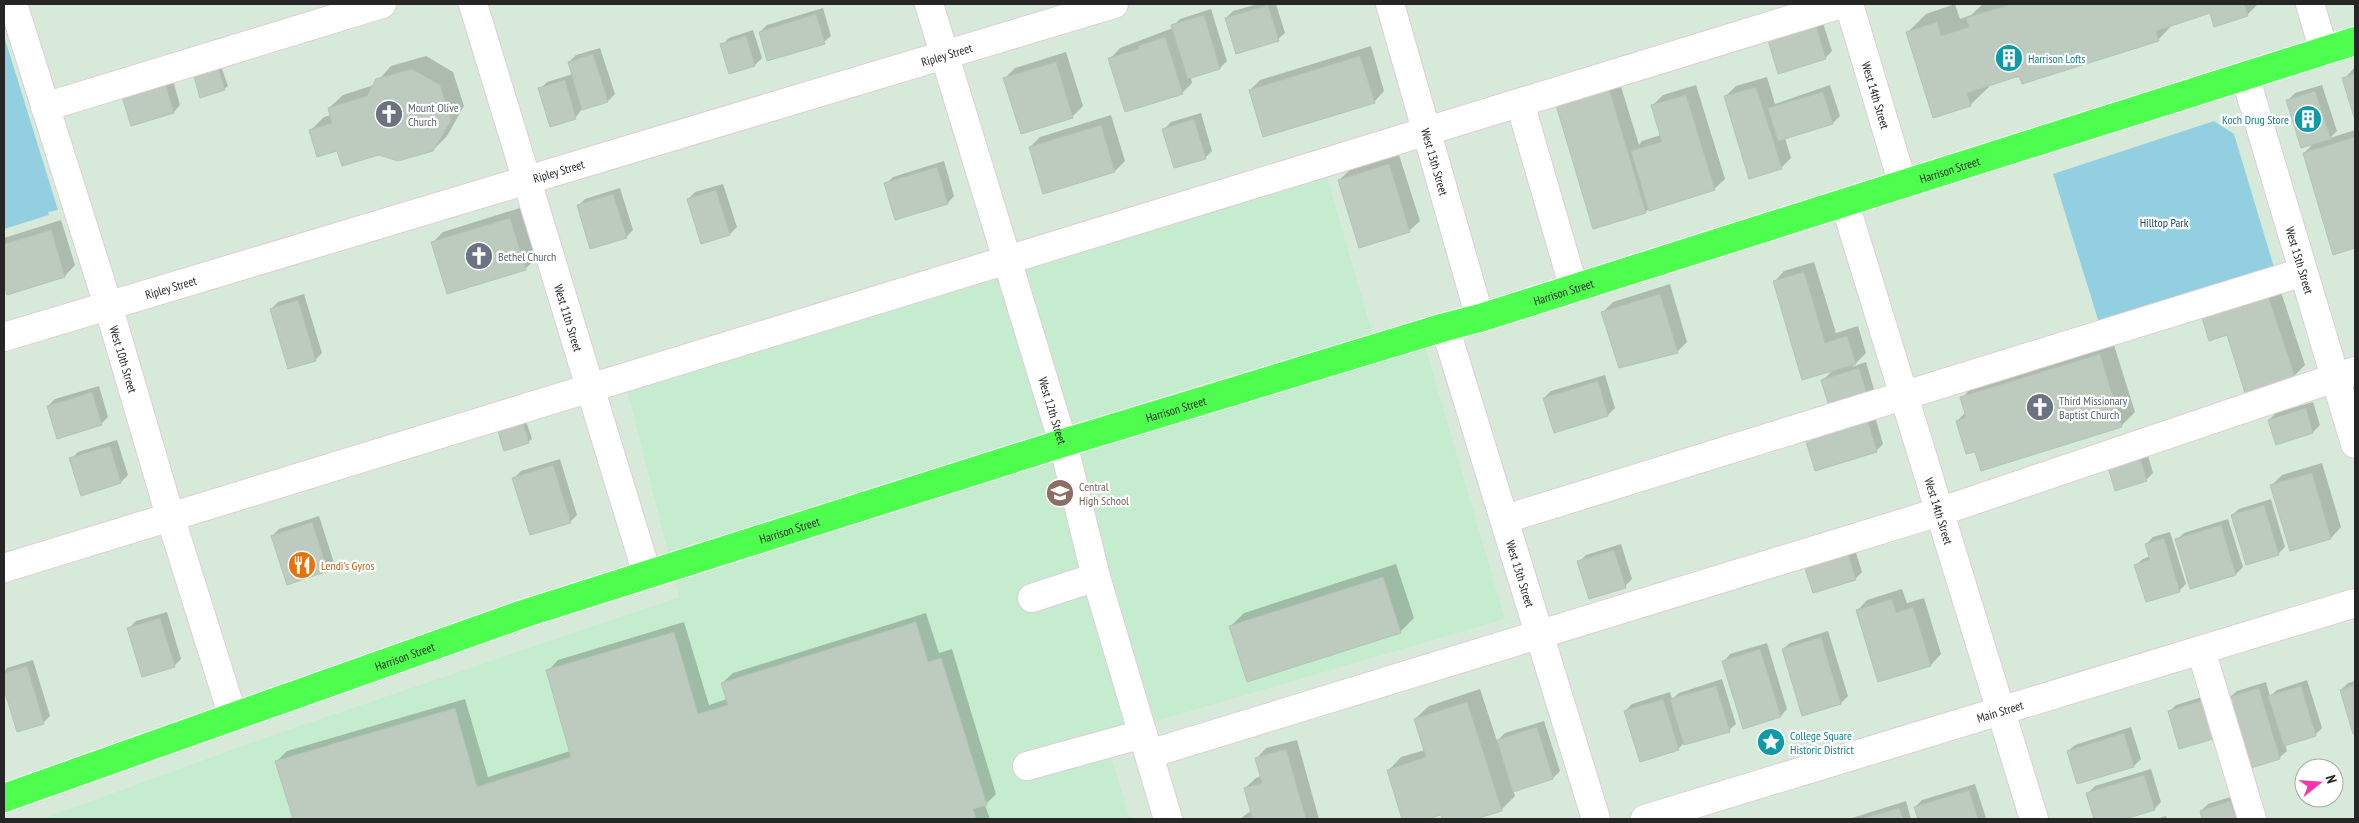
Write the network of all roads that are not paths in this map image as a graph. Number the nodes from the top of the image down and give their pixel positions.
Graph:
1 (13, 4) edge
2 (382, 4) edge
3 (474, 4) edge
4 (929, 4) edge
5 (1114, 4) edge
6 (1390, 4) edge
7 (1841, 4) edge
8 (1850, 4) edge
9 (2310, 4) edge
10 (2355, 41) edge
11 (2324, 51) junction
12 (944, 55) junction
13 (2244, 76) junction
14 (1520, 103) junction
15 (45, 107) junction
16 (1428, 132) junction
17 (526, 181) junction
18 (1903, 185) junction
19 (1845, 204) junction
20 (1007, 259) junction
21 (2303, 272) junction
22 (1574, 289) junction
23 (108, 305) junction
24 (1480, 318) junction
25 (1445, 327) junction
26 (4, 337) edge
27 (2345, 374) edge
28 (589, 389) junction
29 (1904, 396) junction
30 (1063, 443) junction
31 (2355, 444) edge
32 (1939, 512) junction
33 (170, 516) junction
34 (1505, 519) junction
35 (4, 568) edge
36 (647, 574) junction
37 (1096, 577) junction
38 (1032, 598) dead end
39 (2355, 602) edge
40 (1540, 634) junction
41 (2201, 650) junction
42 (2000, 711) junction
43 (233, 717) junction
44 (1146, 744) junction
45 (1027, 766) dead end
46 (4, 798) edge
47 (1168, 819) edge
48 (1596, 819) edge
49 (1645, 819) edge
50 (2034, 819) edge
51 (2252, 819) edge

1 - 15 street, West 10th Street
2 - 15 street
3 - 17 street, West 11th Street
4 - 12 street, West 12th Street
5 - 12 street, Ripley Street
6 - 16 street, West 13th Street
7 - 14 street
8 - 18 street, West 14th Street
9 - 11 street
10 - 11 highway, Harrison Street
11 - 13 highway, Harrison Street
12 - 17 street, Ripley Street
12 - 20 street, West 12th Street
13 - 18 highway, Harrison Street
13 - 21 street, West 15th Street
14 - 16 street
14 - 22 street
15 - 23 street, West 10th Street
16 - 20 street
16 - 24 street, West 13th Street
17 - 23 street, Ripley Street
17 - 28 street, West 11th Street
18 - 19 highway, Harrison Street
19 - 22 highway, Harrison Street
19 - 29 street, West 14th Street
20 - 28 street
20 - 30 street, West 12th Street
21 - 27 street, West 15th Street
21 - 29 street
22 - 24 highway, Harrison Street
23 - 26 street, Ripley Street
23 - 33 street, West 10th Street
24 - 25 highway, Harrison Street
25 - 30 highway, Harrison Street
25 - 34 street, West 13th Street
27 - 31 street, West 15th Street
27 - 32 street
28 - 33 street
28 - 36 street, West 11th Street
29 - 32 street, West 14th Street
29 - 34 street
30 - 36 highway, Harrison Street
30 - 37 street, West 12th Street
32 - 40 street
32 - 42 street, West 14th Street
33 - 35 street
33 - 43 street, West 10th Street
34 - 40 street, West 13th Street
36 - 43 highway, Harrison Street
37 - 38 street
37 - 44 street, West 12th Street
39 - 41 street, Main Street
40 - 44 street
40 - 48 street, West 13th Street
41 - 42 street, Main Street
41 - 51 street
42 - 49 street, Main Street
42 - 50 street, West 14th Street
43 - 46 highway, Harrison Street
44 - 45 street
44 - 47 street, West 12th Street

